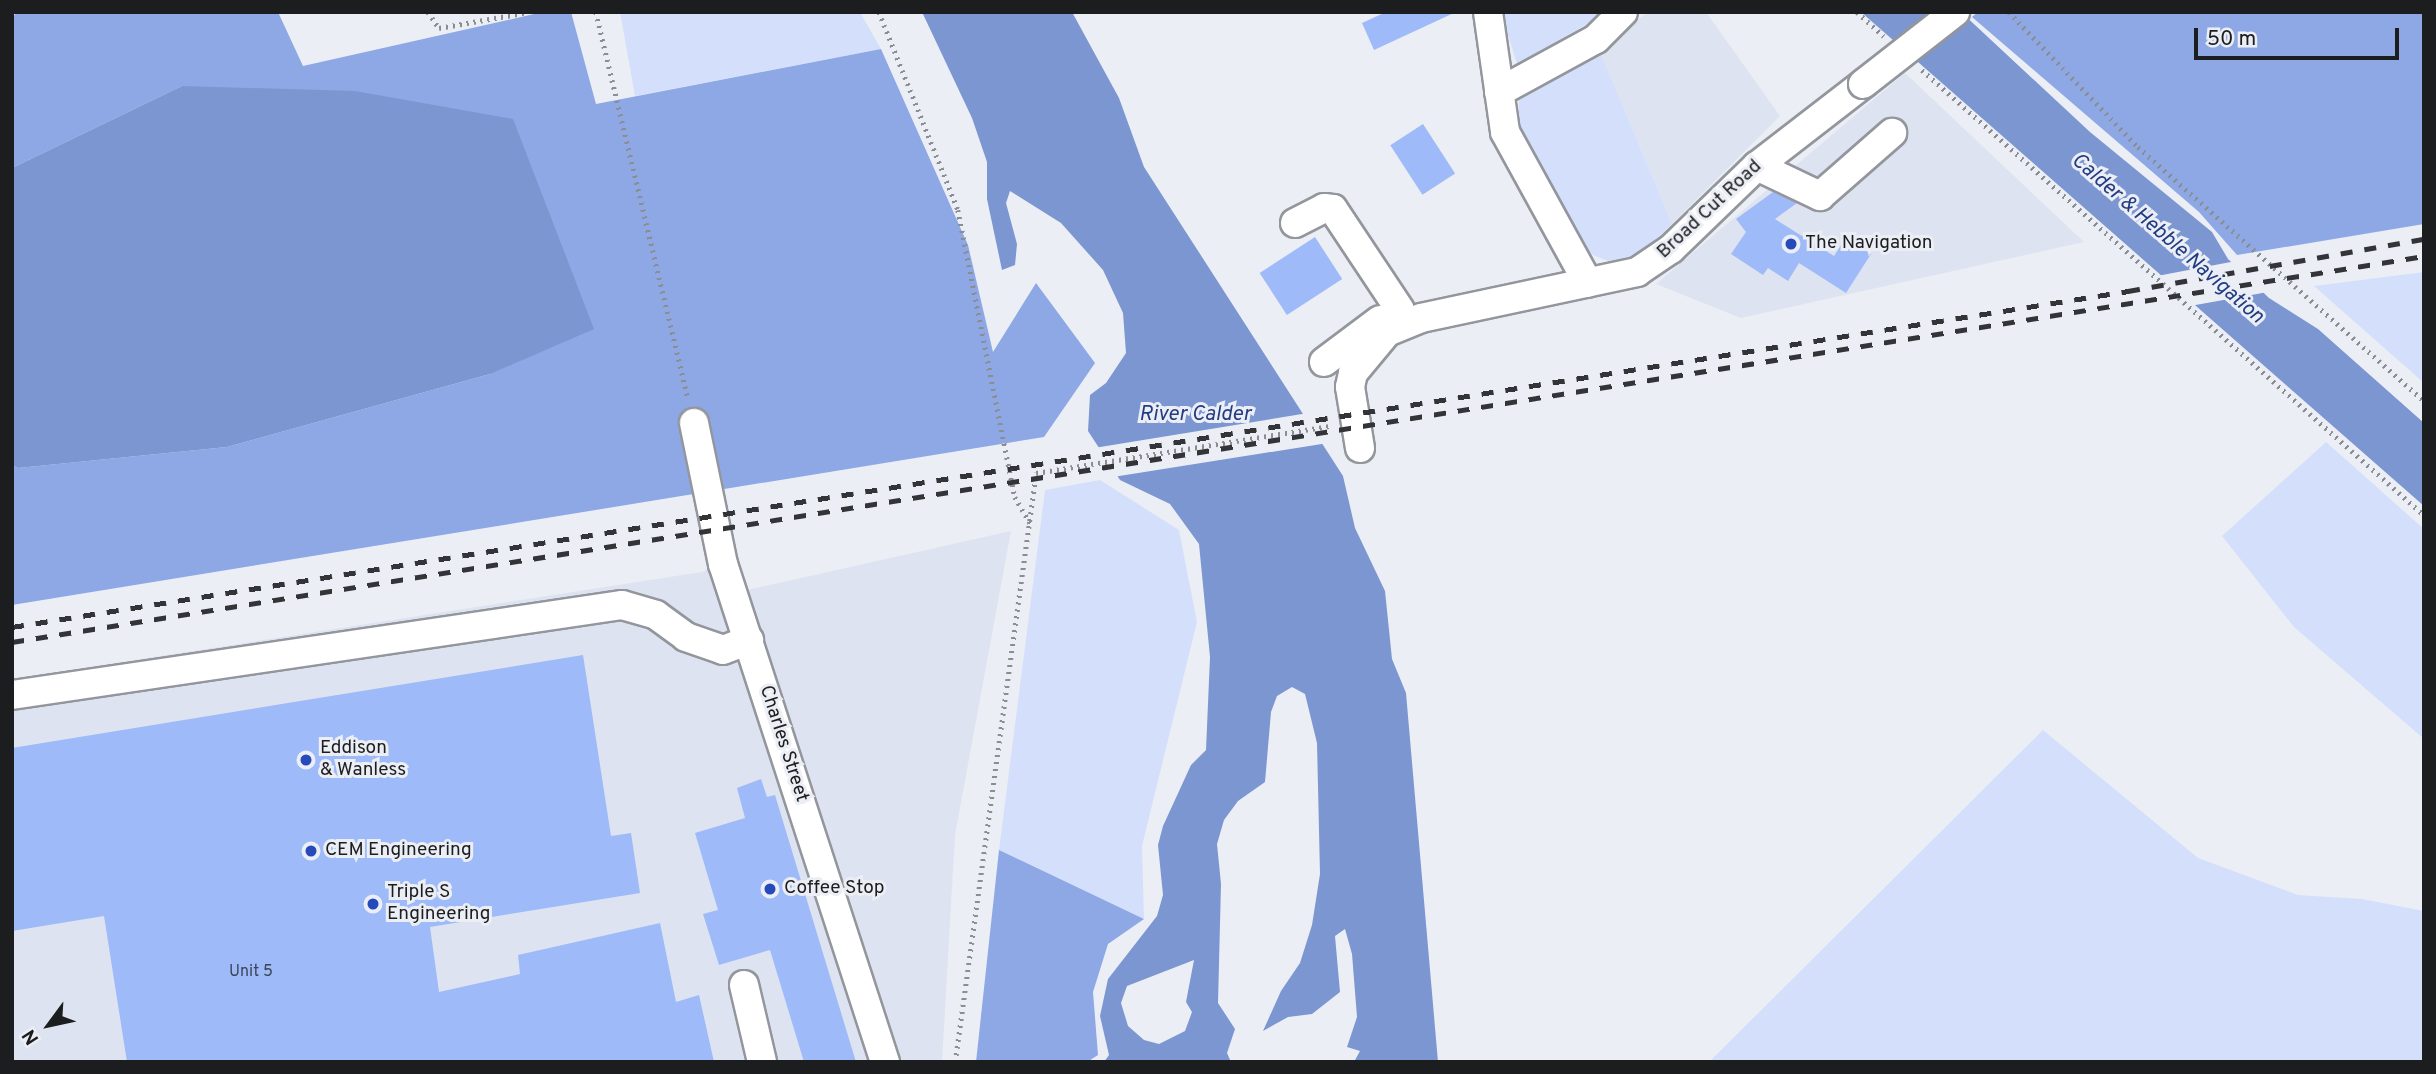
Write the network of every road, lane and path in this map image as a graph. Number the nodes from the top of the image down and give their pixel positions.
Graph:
1 (428, 12) edge
2 (529, 12) edge
3 (596, 12) edge
4 (879, 12) edge
5 (1489, 12) edge
6 (1623, 12) edge
7 (1955, 12) edge
8 (2008, 12) edge
9 (1913, 61) dead end
10 (1922, 70) junction
11 (1914, 77) dead end
12 (1499, 92) junction
13 (1892, 133) dead end
14 (1757, 166) junction
15 (1294, 223) dead end
16 (1588, 283) junction
17 (1400, 310) junction
18 (1324, 362) dead end
19 (2424, 401) edge
20 (694, 423) joint
21 (1343, 424) dead end
22 (1360, 448) dead end
23 (2424, 515) edge
24 (1031, 526) junction
25 (749, 640) junction
26 (12, 695) edge
27 (744, 985) dead end
28 (762, 1062) edge
29 (885, 1062) edge
30 (955, 1062) edge

1 - 2 path
3 - 20 path
4 - 24 path
5 - 12 street
6 - 12 street
7 - 14 street, Broad Cut Road, bridge
8 - 19 path
9 - 10 path
10 - 11 path
10 - 23 path
12 - 16 street
13 - 14 street
14 - 16 street, Broad Cut Road
15 - 17 street
16 - 17 street
16 - 22 street, Broad Cut Road
17 - 18 street
20 - 25 street, Charles Street
21 - 24 path
24 - 30 path
25 - 26 street
25 - 29 street, Charles Street
27 - 28 street

